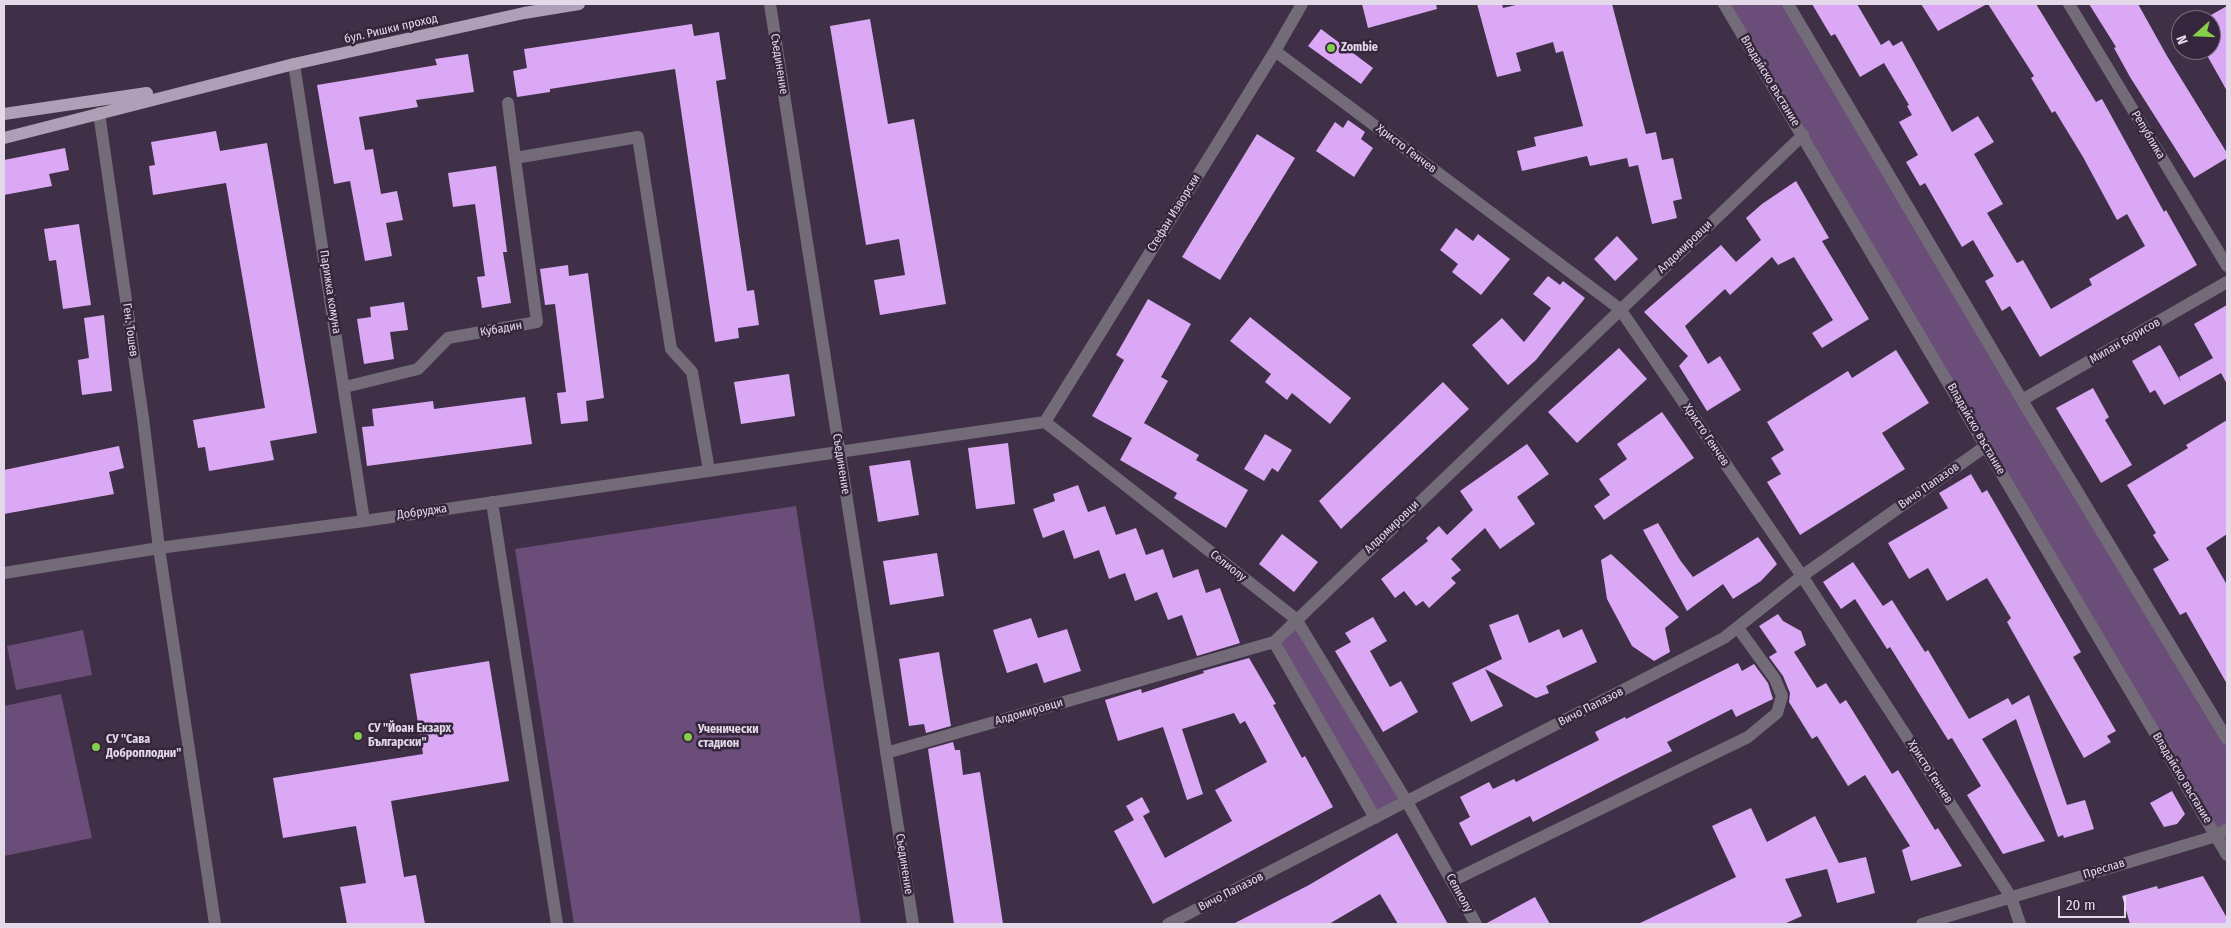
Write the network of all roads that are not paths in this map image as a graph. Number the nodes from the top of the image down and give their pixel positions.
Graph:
1 (579, 4) edge
2 (770, 4) edge
3 (1302, 4) edge
4 (1724, 4) edge
5 (1788, 4) edge
6 (2069, 4) edge
7 (1275, 51) junction
8 (294, 64) junction
9 (209, 85) junction
10 (508, 104) dead end
11 (4, 110) edge
12 (19, 111) junction
13 (99, 113) junction
14 (4, 114) edge
15 (1803, 135) junction
16 (4, 138) edge
17 (515, 158) junction
18 (2227, 266) edge
19 (2227, 282) edge
20 (1620, 308) junction
21 (345, 387) junction
22 (2022, 400) junction
23 (1045, 422) junction
24 (1986, 446) junction
25 (840, 451) junction
26 (709, 470) junction
27 (492, 502) junction
28 (364, 521) junction
29 (159, 548) junction
30 (4, 573) edge
31 (1802, 576) junction
32 (1296, 619) junction
33 (1738, 628) junction
34 (1274, 642) junction
35 (2227, 739) edge
36 (886, 753) junction
37 (1407, 802) junction
38 (1375, 818) junction
39 (2227, 829) edge
40 (2216, 836) junction
41 (2227, 855) edge
42 (1452, 880) junction
43 (2011, 897) junction
44 (215, 924) edge
45 (557, 924) edge
46 (913, 924) edge
47 (1168, 924) edge
48 (1476, 924) edge
49 (1922, 924) edge
50 (2020, 924) edge

1 - 8 main road, бул. Ришки проход
2 - 25 street, Съединение
3 - 7 street, Стефан Изворски
4 - 15 street, Владайско въстание
5 - 22 street
6 - 18 street, Република
7 - 20 street, Христо Генчев
7 - 23 street, Стефан Изворски
8 - 9 main road, бул. Ришки проход
8 - 21 street, Парижка комуна
9 - 12 main road, бул. Ришки проход
9 - 13 main road, бул. Ришки проход
10 - 17 street
11 - 12 main road
12 - 14 main road, бул. Ришки проход
13 - 16 main road, бул. Ришки проход
13 - 29 street, Ген. Тошев
15 - 20 street, Алдомировци
15 - 24 street, Владайско въстание
17 - 21 street, Кубадин
17 - 26 street
19 - 22 street, Милан Борисов
20 - 31 street, Христо Генчев
20 - 32 street, Алдомировци
21 - 28 street, Парижка комуна
22 - 35 street
23 - 25 street
23 - 32 street, Селиолу
24 - 31 street, Вичо Папазов
24 - 40 street, Владайско въстание
25 - 26 street, Добруджа
25 - 36 street, Съединение
26 - 27 street, Добруджа
27 - 28 street, Добруджа
27 - 45 street
28 - 29 street, Добруджа
29 - 30 street, Добруджа
29 - 44 street, Ген. Тошев
31 - 33 street, Вичо Папазов
31 - 43 street, Христо Генчев
32 - 34 street, Алдомировци
32 - 37 street, Селиолу
33 - 37 street, Вичо Папазов
33 - 42 street
34 - 36 street, Алдомировци
34 - 38 street
36 - 46 street, Съединение
37 - 38 street, Вичо Папазов
37 - 42 street, Селиолу
38 - 47 street, Вичо Папазов
39 - 40 street, Преслав
40 - 41 street, Владайско въстание
40 - 43 street, Преслав
42 - 48 street, Селиолу
43 - 49 street, Преслав
43 - 50 street, Христо Генчев

